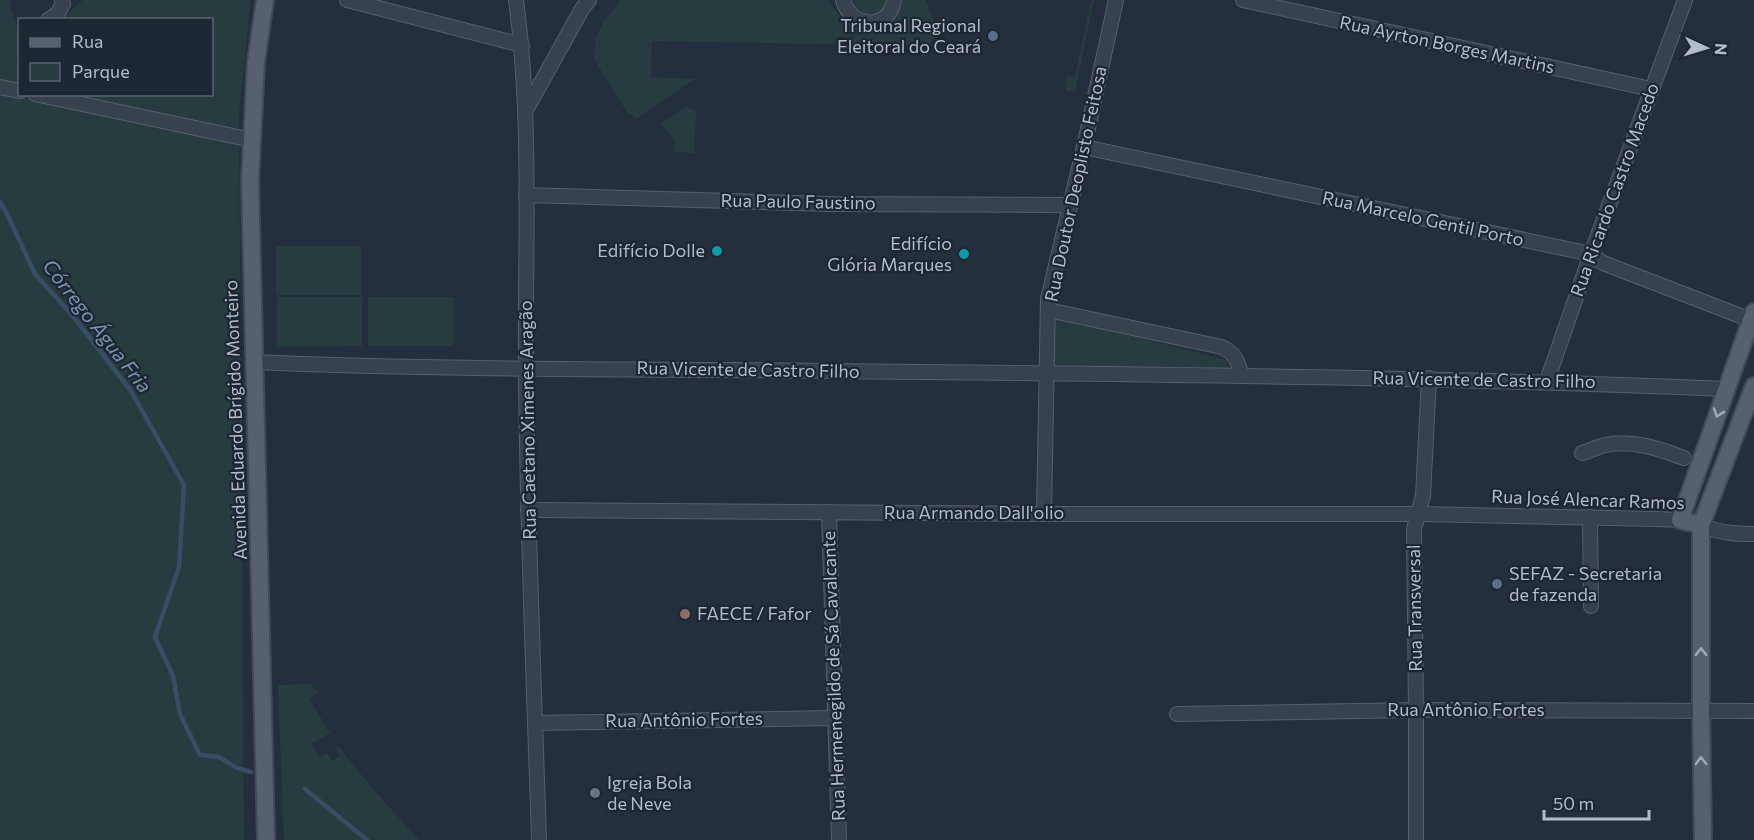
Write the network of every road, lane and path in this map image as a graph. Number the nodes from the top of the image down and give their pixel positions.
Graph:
1 (62, 0) edge
2 (265, 0) edge
3 (347, 0) edge
4 (516, 0) edge
5 (589, 0) edge
6 (843, 0) edge
7 (894, 0) edge
8 (1116, 0) edge
9 (1243, 0) edge
10 (1685, 0) edge
11 (51, 18) edge
12 (522, 45) junction
13 (0, 87) edge
14 (1651, 89) junction
15 (18, 91) edge
16 (44, 96) edge
17 (525, 112) junction
18 (252, 140) junction
19 (1084, 147) junction
20 (526, 195) junction
21 (1071, 205) junction
22 (1591, 254) junction
23 (1048, 310) junction
24 (1752, 316) edge
25 (1749, 339) edge
26 (254, 362) junction
27 (526, 368) junction
28 (1047, 373) junction
29 (1242, 376) junction
30 (1429, 378) junction
31 (1547, 381) junction
32 (1754, 386) edge
33 (1726, 388) junction
34 (1582, 453) dead end
35 (1691, 461) junction
36 (528, 510) junction
37 (829, 512) junction
38 (1044, 514) junction
39 (1419, 514) junction
40 (1590, 517) junction
41 (1680, 520) junction
42 (1701, 525) junction
43 (1754, 534) edge
44 (1590, 606) dead end
45 (1416, 710) junction
46 (1701, 711) junction
47 (1754, 711) edge
48 (1177, 714) dead end
49 (834, 718) junction
50 (535, 723) junction
51 (266, 840) edge
52 (539, 840) edge
53 (839, 840) edge
54 (1416, 840) edge
55 (1703, 840) edge

1 - 11 street
2 - 18 main road, Avenida Eduardo Brígido Monteiro
3 - 12 street
4 - 12 street, Rua Caetano Ximenes Aragão
5 - 17 street
6 - 7 street
8 - 19 street, Rua Doutor Deoplisto Feitosa
9 - 14 street, Rua Ayrton Borges Martins
10 - 14 street, Rua Ricardo Castro Macedo
12 - 17 street, Rua Caetano Ximenes Aragão
13 - 15 street
14 - 22 street, Rua Ricardo Castro Macedo
16 - 18 street
17 - 20 street, Rua Caetano Ximenes Aragão
18 - 26 main road, Avenida Eduardo Brígido Monteiro
19 - 21 street, Rua Doutor Deoplisto Feitosa
19 - 22 street, Rua Marcelo Gentil Porto
20 - 21 street, Rua Paulo Faustino
20 - 27 street, Rua Caetano Ximenes Aragão
21 - 23 street, Rua Doutor Deoplisto Feitosa
22 - 24 street, Rua Marcelo Gentil Porto
22 - 31 street, Rua Ricardo Castro Macedo
23 - 28 street, Rua Doutor Deoplisto Feitosa
23 - 29 street
24 - 25 main road
25 - 33 main road
26 - 27 street, Rua Vicente de Castro Filho
26 - 51 main road, Avenida Eduardo Brígido Monteiro
27 - 28 street, Rua Vicente de Castro Filho
27 - 36 street, Rua Caetano Ximenes Aragão
28 - 29 street, Rua Vicente de Castro Filho
28 - 38 street, Rua Doutor Deoplisto Feitosa
29 - 30 street, Rua Vicente de Castro Filho
30 - 31 street, Rua Vicente de Castro Filho
30 - 39 street, Rua Transversal
31 - 33 street, Rua Vicente de Castro Filho
32 - 42 main road
33 -> 35 main road
34 - 35 street
35 - 41 main road
36 - 37 street, Rua Armando Dall'olio
36 - 50 street, Rua Caetano Ximenes Aragão
37 - 38 street, Rua Armando Dall'olio
37 - 49 street, Rua Hermenegildo de Sá Cavalcante
38 - 39 street, Rua Armando Dall'olio
39 - 40 street, Rua José Alencar Ramos
39 - 45 street, Rua Transversal
40 - 41 street, Rua José Alencar Ramos
40 - 44 street
41 - 42 main road, Rua José Alencar Ramos
42 - 43 street, Rua José Alencar Ramos
46 -> 42 main road
45 - 46 street, Rua Antônio Fortes
45 - 48 street, Rua Antônio Fortes
45 - 54 street, Rua Transversal
46 - 47 street, Rua Antônio Fortes
55 -> 46 main road
49 - 50 street, Rua Antônio Fortes
49 - 53 street, Rua Hermenegildo de Sá Cavalcante
50 - 52 street, Rua Caetano Ximenes Aragão

